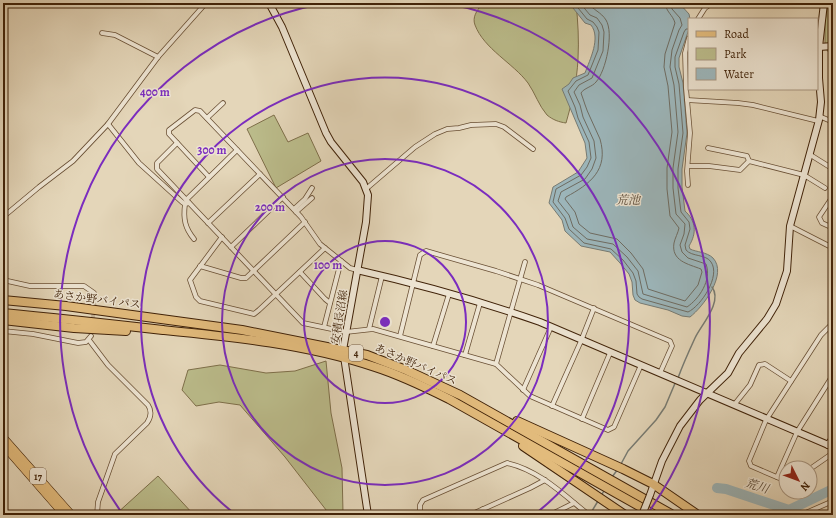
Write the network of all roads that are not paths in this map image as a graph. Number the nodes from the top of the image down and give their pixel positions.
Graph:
1 (206, 3) edge
2 (269, 3) edge
3 (712, 3) edge
4 (824, 3) edge
5 (698, 18) edge
6 (102, 33) dead end
7 (688, 42) edge
8 (833, 46) edge
9 (819, 47) junction
10 (158, 57) junction
11 (687, 100) junction
12 (223, 104) dead end
13 (207, 118) junction
14 (819, 118) junction
15 (833, 122) edge
16 (108, 124) junction
17 (177, 143) junction
18 (708, 148) dead end
19 (533, 149) dead end
20 (237, 150) junction
21 (809, 154) junction
22 (749, 161) junction
23 (688, 166) junction
24 (833, 169) edge
25 (260, 174) junction
26 (804, 175) junction
27 (209, 177) junction
28 (688, 185) dead end
29 (312, 188) dead end
30 (825, 188) dead end
31 (366, 189) junction
32 (833, 196) edge
33 (283, 197) junction
34 (312, 198) dead end
35 (186, 202) junction
36 (295, 210) junction
37 (3, 217) edge
38 (305, 222) junction
39 (208, 223) junction
40 (790, 226) junction
41 (833, 228) edge
42 (222, 237) junction
43 (194, 239) dead end
44 (231, 247) junction
45 (325, 248) junction
46 (833, 248) edge
47 (341, 261) junction
48 (525, 262) dead end
49 (200, 266) junction
50 (357, 270) junction
51 (253, 271) junction
52 (300, 272) junction
53 (382, 276) junction
54 (520, 279) junction
55 (3, 280) edge
56 (413, 283) junction
57 (276, 294) junction
58 (449, 294) junction
59 (95, 298) dead end
60 (3, 300) edge
61 (330, 303) junction
62 (480, 303) junction
63 (594, 308) junction
64 (511, 312) junction
65 (3, 313) edge
66 (3, 320) edge
67 (833, 323) edge
68 (324, 327) junction
69 (551, 327) junction
70 (369, 329) junction
71 (162, 330) junction
72 (3, 331) edge
73 (346, 332) junction
74 (400, 336) junction
75 (581, 341) junction
76 (433, 346) junction
77 (343, 350) junction
78 (610, 353) junction
79 (465, 354) junction
80 (345, 358) junction
81 (496, 364) junction
82 (641, 365) junction
83 (660, 373) junction
84 (833, 375) edge
85 (791, 381) junction
86 (523, 390) junction
87 (707, 394) junction
88 (476, 404) junction
89 (734, 405) junction
90 (552, 406) junction
91 (464, 408) junction
92 (582, 419) junction
93 (766, 420) junction
94 (797, 432) junction
95 (3, 437) edge
96 (833, 438) edge
97 (3, 445) edge
98 (831, 446) edge
99 (833, 453) edge
100 (818, 463) edge
101 (777, 477) joint
102 (545, 480) junction
103 (653, 484) junction
104 (833, 500) edge
105 (574, 503) junction
106 (483, 509) junction
107 (64, 515) edge
108 (72, 515) edge
109 (98, 515) edge
110 (368, 515) edge
111 (420, 515) edge
112 (470, 515) edge
113 (486, 515) edge
114 (550, 515) edge
115 (589, 515) edge
116 (625, 515) edge
117 (642, 515) edge
118 (655, 515) edge
119 (673, 515) edge
120 (698, 515) edge
121 (801, 515) edge

1 - 10 street
2 - 31 street, 安積長沼線
3 - 5 street
4 - 9 street
6 - 10 street
7 - 11 street
8 - 9 street
9 - 14 street
10 - 16 street
11 - 14 street
11 - 23 street
12 - 13 street
13 - 17 street
13 - 20 street
14 - 15 street
14 - 21 street
16 - 35 street
16 - 37 street
17 - 27 street
17 - 35 street
18 - 22 street
19 - 31 street
20 - 25 street
20 - 27 street
21 - 24 street
21 - 26 street
22 - 23 street
22 - 26 street
23 - 28 street
25 - 33 street
25 - 39 street
26 - 30 street
26 - 40 street
27 - 35 street
29 - 36 street
31 - 50 street, 安積長沼線
32 - 41 street
33 - 36 street
33 - 44 street
34 - 36 street
35 - 39 street
35 - 43 street
36 - 38 street
38 - 45 street
38 - 51 street
39 - 42 street
40 - 46 street
40 - 87 street
42 - 44 street
42 - 49 street
44 - 51 street
45 - 47 street
45 - 52 street
47 - 50 street
47 - 61 street
48 - 54 street
49 - 51 street
49 - 57 street
50 - 53 street
50 - 73 street, 安積長沼線
51 - 57 street
52 - 57 street
52 - 61 street
53 - 56 street
53 - 70 street
54 - 56 street
54 - 63 street
54 - 64 street
55 - 59 street
56 - 58 street
56 - 74 street
57 - 68 street
58 - 62 street
58 - 76 street
60 - 77 highway, あさか野バイパス / 4
61 - 68 street
62 - 64 street
62 - 79 street
63 - 75 street
63 - 83 street
64 - 69 street
64 - 81 street
65 - 71 highway, あさか野バイパス / 4
66 - 71 highway
67 - 85 street
68 - 73 street
69 - 75 street
69 - 86 street
70 - 73 street
70 - 74 street
71 - 80 highway, あさか野バイパス / 4
72 - 109 street
73 - 77 street, 安積長沼線
74 - 76 street
75 - 78 street
75 - 90 street
76 - 79 street
77 - 80 street, 安積長沼線
77 - 88 highway, あさか野バイパス / 4
78 - 82 street
78 - 92 street
79 - 81 street
80 - 91 highway, あさか野バイパス / 4
80 - 110 street, 安積長沼線
81 - 86 street
82 - 83 street
82 - 92 street
83 - 87 street
84 - 94 street
85 - 89 street
85 - 93 street
86 - 90 street
87 - 89 street
87 - 103 street
88 - 103 highway
88 - 119 highway, あさか野バイパス / 4
89 - 93 street
90 - 92 street
91 - 116 highway
91 - 118 highway, あさか野バイパス / 4
93 - 94 street
93 - 101 street
94 - 98 street
94 - 101 street
95 - 108 main road, 17
96 - 98 street
97 - 107 main road, 17
99 - 100 street
102 - 105 street
102 - 106 street
102 - 111 street
103 - 117 street, bridge
103 - 120 highway
104 - 121 street
105 - 114 street
105 - 115 street
106 - 112 street
106 - 113 street

